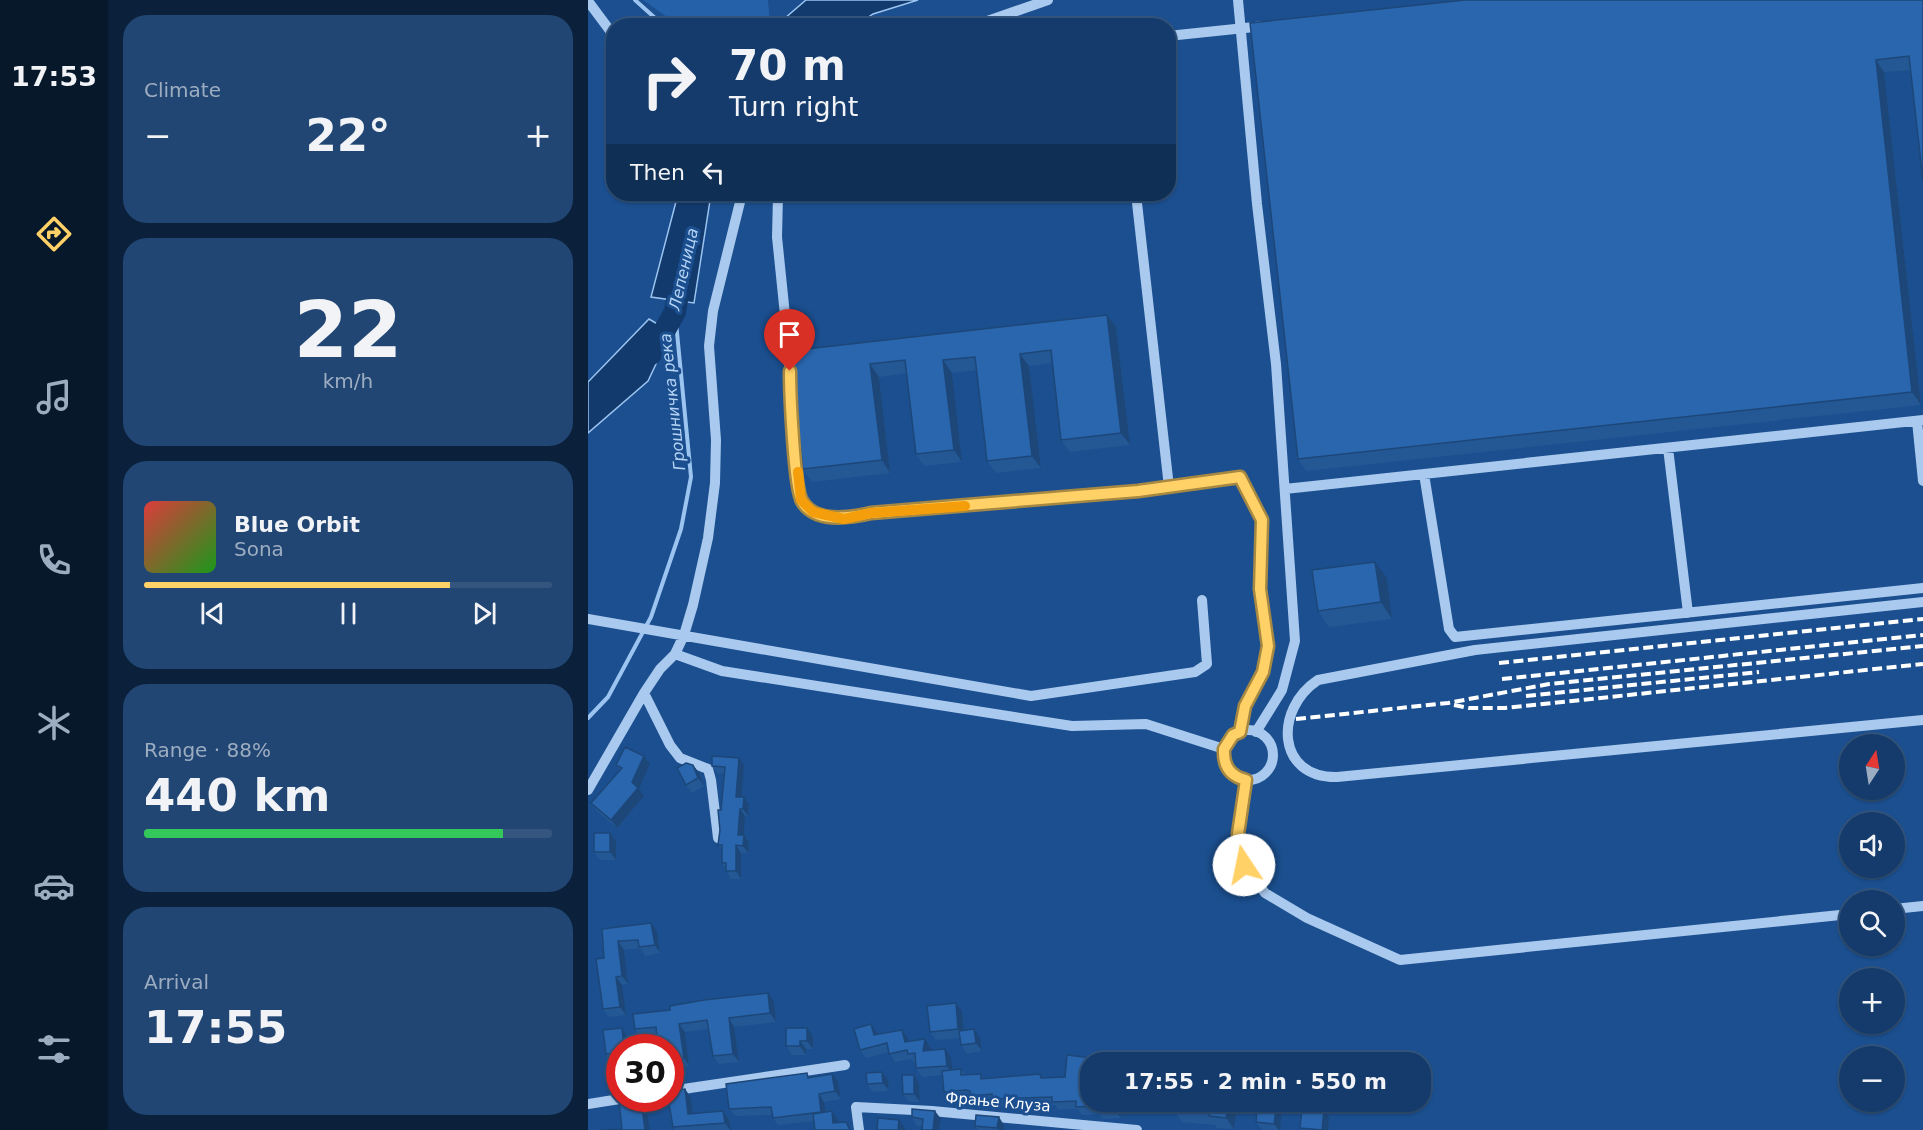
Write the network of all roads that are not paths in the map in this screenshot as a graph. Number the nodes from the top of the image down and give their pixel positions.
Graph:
1 (1048, 0) edge
2 (1238, 0) edge
3 (588, 1) edge
4 (996, 18) edge
5 (606, 25) edge
6 (1276, 25) edge
7 (1241, 29) junction
8 (1176, 35) edge
9 (740, 201) edge
10 (778, 201) edge
11 (1137, 201) edge
12 (1920, 421) edge
13 (1668, 448) junction
14 (1424, 474) junction
15 (1923, 481) edge
16 (1169, 487) junction
17 (1285, 489) junction
18 (1923, 588) edge
19 (1202, 600) dead end
20 (1923, 602) edge
21 (1688, 613) junction
22 (588, 619) edge
23 (684, 635) junction
24 (675, 654) junction
25 (644, 693) junction
26 (1923, 720) edge
27 (1240, 732) junction
28 (1256, 732) junction
29 (1224, 749) junction
30 (1246, 780) junction
31 (588, 790) edge
32 (718, 838) edge
33 (1923, 906) edge
34 (1905, 908) edge
35 (1839, 915) edge
36 (844, 1065) dead end
37 (684, 1089) edge
38 (606, 1101) edge
39 (588, 1104) edge
40 (859, 1130) edge
41 (1137, 1130) edge

1 - 4 street
2 - 7 street
3 - 5 street
6 - 7 street
7 - 8 street
7 - 17 street
9 - 23 street
10 - 16 street
11 - 16 street
12 - 13 street
12 - 15 street
13 - 14 street
13 - 21 street
14 - 17 street
14 - 21 street
16 - 27 street
17 - 28 street
18 - 21 street
19 - 23 street
20 - 26 street
22 - 23 street
23 - 24 street
24 - 25 street
24 - 29 street
25 - 31 street
25 - 32 street
27 - 28 street
27 - 29 street
28 - 30 street
29 - 30 street
30 - 35 street
33 - 34 street
36 - 37 street
38 - 39 street
40 - 41 street, Фрање Клуза

